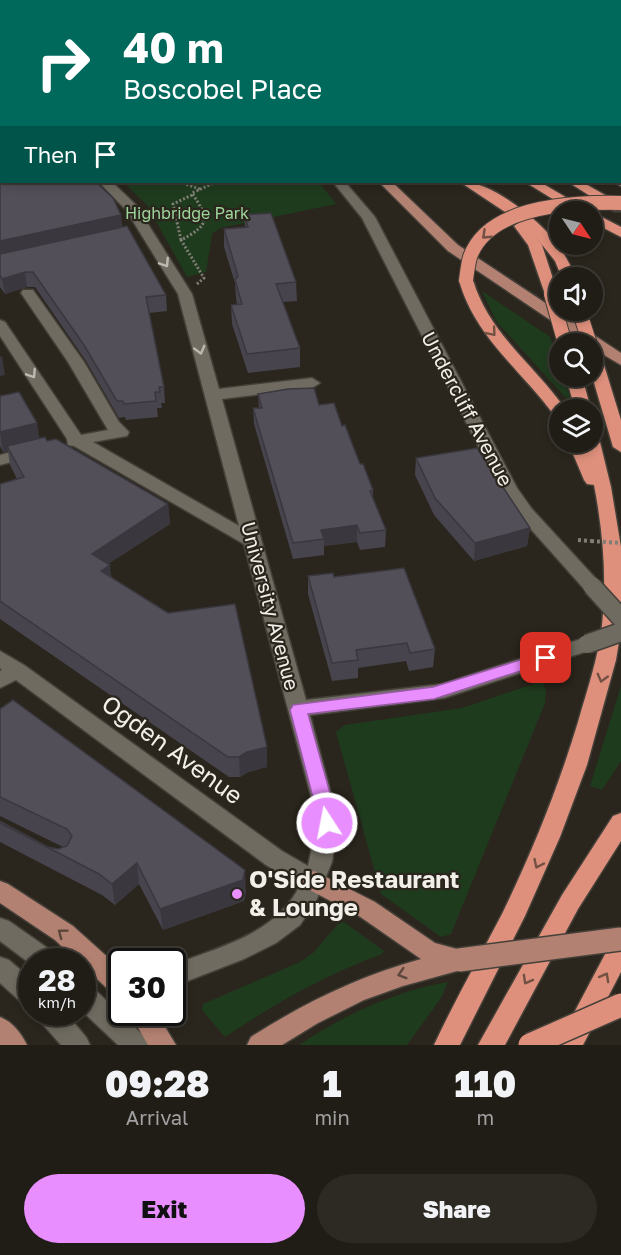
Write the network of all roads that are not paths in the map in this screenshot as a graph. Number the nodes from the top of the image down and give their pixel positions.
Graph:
1 (106, 183) edge
2 (340, 183) edge
3 (386, 183) edge
4 (468, 183) edge
5 (533, 183) edge
6 (576, 183) edge
7 (487, 195) junction
8 (565, 201) edge
9 (621, 202) edge
10 (621, 209) edge
11 (603, 222) edge
12 (144, 232) junction
13 (621, 232) edge
14 (128, 236) edge
15 (563, 267) edge
16 (28, 293) dead end
17 (0, 325) edge
18 (562, 333) edge
19 (621, 360) edge
20 (312, 383) dead end
21 (602, 387) edge
22 (212, 395) junction
23 (551, 399) edge
24 (76, 440) junction
25 (621, 447) edge
26 (581, 453) edge
27 (595, 453) edge
28 (0, 459) edge
29 (607, 540) edge
30 (252, 541) junction
31 (621, 618) edge
32 (621, 632) edge
33 (6, 670) edge
34 (298, 710) junction
35 (621, 822) edge
36 (314, 881) junction
37 (0, 891) edge
38 (0, 928) edge
39 (621, 939) edge
40 (28, 948) edge
41 (621, 948) edge
42 (459, 960) junction
43 (0, 968) edge
44 (186, 970) edge
45 (108, 973) edge
46 (18, 984) edge
47 (621, 1005) edge
48 (96, 1007) edge
49 (60, 1026) edge
50 (150, 1026) edge
51 (0, 1029) edge
52 (14, 1045) edge
53 (77, 1045) edge
54 (136, 1045) edge
55 (163, 1045) edge
56 (260, 1045) edge
57 (447, 1045) edge
58 (491, 1045) edge
59 (530, 1045) edge
60 (570, 1045) edge

1 - 12 street, University Avenue
2 - 31 street, Undercliff Avenue, bridge
3 - 19 main road
4 - 7 highway
5 - 8 highway
6 - 10 highway
7 - 15 highway
7 - 18 highway, bridge
9 -> 23 highway, bridge
11 - 13 highway
12 - 14 street
12 -> 22 street, University Avenue
16 - 24 street
17 -> 24 street
20 - 22 street
21 - 25 highway
22 - 30 street, University Avenue
24 - 28 street
24 - 30 street
26 - 29 highway
27 - 29 highway
29 -> 57 highway
30 - 34 street, University Avenue
32 - 34 street, bridge
33 - 36 street, Ogden Avenue
34 - 36 street, University Avenue
35 -> 58 highway
36 - 42 main road
36 - 44 street, University Avenue
45 -> 37 main road
38 - 40 street
39 - 42 main road, bridge
60 -> 41 highway
42 -> 56 main road
43 - 46 street
47 - 59 highway, bridge
48 - 54 street
49 - 53 street
50 - 55 main road
51 - 52 main road

